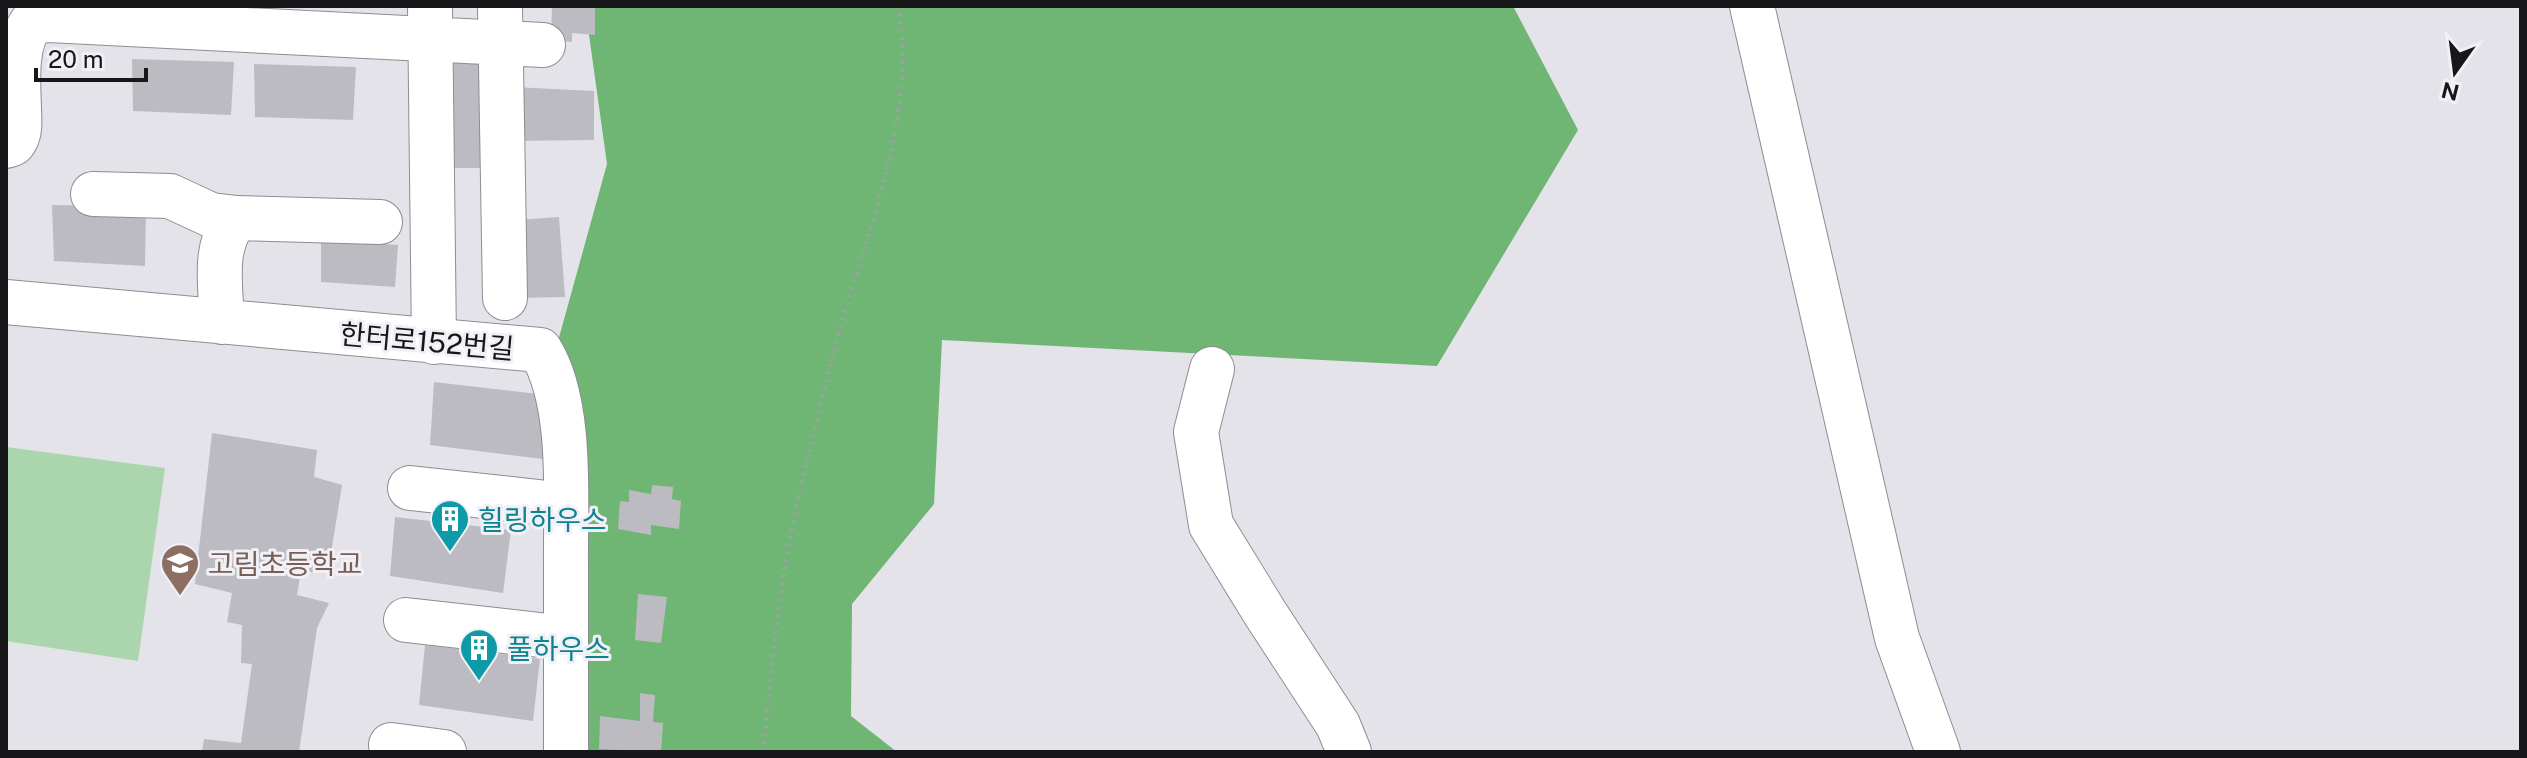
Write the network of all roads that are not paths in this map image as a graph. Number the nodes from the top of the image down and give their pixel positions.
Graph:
1 (1752, 6) edge
2 (431, 22) edge
3 (515, 31) edge
4 (6, 146) edge
5 (93, 194) dead end
6 (237, 218) junction
7 (380, 222) dead end
8 (505, 298) dead end
9 (6, 302) edge
10 (222, 322) junction
11 (434, 342) junction
12 (1212, 369) dead end
13 (410, 488) dead end
14 (565, 505) junction
15 (406, 620) dead end
16 (566, 638) junction
17 (391, 745) dead end
18 (444, 752) edge
19 (566, 752) edge
20 (1349, 752) edge
21 (1938, 752) edge

1 - 21 street
2 - 3 street
2 - 4 street
2 - 11 street
3 - 8 street
5 - 6 street
6 - 7 street
6 - 10 street
9 - 10 street, 한터로152번길
10 - 11 street, 한터로152번길
11 - 14 street, 한터로152번길
12 - 20 street
13 - 14 street
14 - 16 street, 한터로152번길
15 - 16 street
16 - 19 street, 한터로152번길
17 - 18 street

